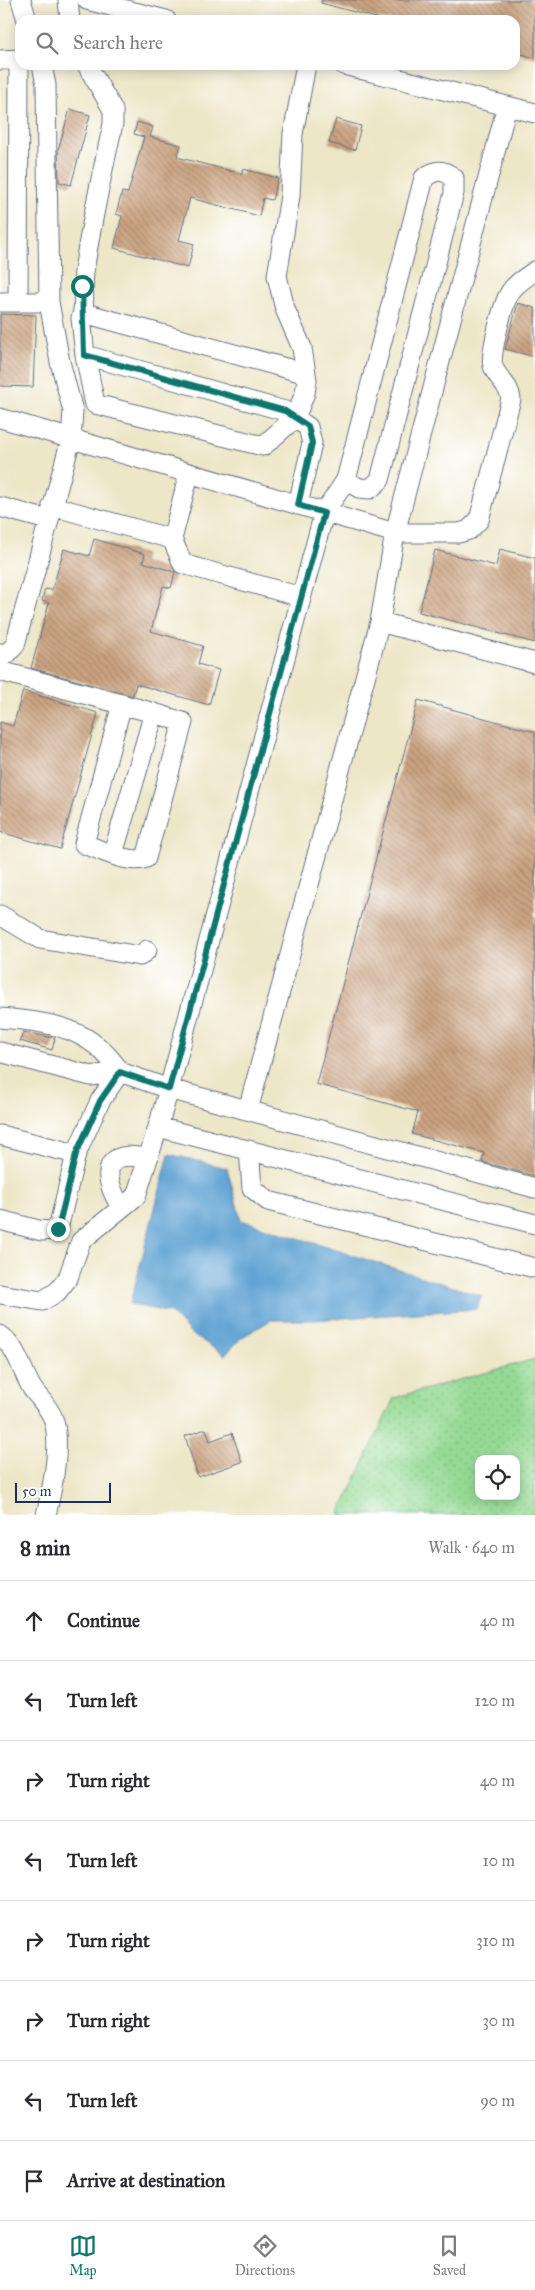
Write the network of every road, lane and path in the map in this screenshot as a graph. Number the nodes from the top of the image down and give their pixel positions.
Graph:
1 (22, 0) edge
2 (68, 0) edge
3 (87, 0) edge
4 (26, 15) edge
5 (70, 15) edge
6 (146, 15) edge
7 (15, 59) edge
8 (0, 60) edge
9 (19, 70) edge
10 (43, 70) edge
11 (89, 70) edge
12 (305, 70) edge
13 (364, 70) edge
14 (506, 106) junction
15 (535, 113) edge
16 (535, 271) edge
17 (9, 302) edge
18 (48, 302) junction
19 (84, 313) junction
20 (84, 355) junction
21 (304, 372) junction
22 (0, 418) edge
23 (296, 418) junction
24 (71, 439) junction
25 (189, 474) junction
26 (346, 480) junction
27 (298, 505) junction
28 (0, 507) edge
29 (50, 513) junction
30 (324, 513) junction
31 (396, 533) junction
32 (172, 539) junction
33 (301, 597) junction
34 (380, 622) junction
35 (0, 653) edge
36 (535, 663) edge
37 (0, 671) edge
38 (122, 704) junction
39 (154, 713) junction
40 (113, 854) junction
41 (0, 915) edge
42 (147, 950) dead end
43 (0, 1018) edge
44 (0, 1052) edge
45 (120, 1072) junction
46 (169, 1089) junction
47 (248, 1110) junction
48 (158, 1127) junction
49 (0, 1136) edge
50 (249, 1150) junction
51 (76, 1154) junction
52 (148, 1158) junction
53 (535, 1188) edge
54 (121, 1207) junction
55 (0, 1220) edge
56 (535, 1224) edge
57 (535, 1268) edge
58 (0, 1294) edge
59 (0, 1335) edge
60 (46, 1515) edge

1 - 4 lane
2 - 5 lane
3 - 6 lane
7 - 8 lane
9 - 17 lane
10 - 18 lane
11 - 19 lane
12 - 21 lane
13 - 14 lane
14 - 15 lane
14 - 31 lane
16 - 31 lane
17 - 18 lane
18 - 24 lane
19 - 20 lane
19 - 21 lane
20 - 23 lane
20 - 23 lane
21 - 23 lane
22 - 24 lane
23 - 27 lane
24 - 25 lane
24 - 29 lane
25 - 27 lane
25 - 32 lane
26 - 26 lane
26 - 30 lane
27 - 30 lane
28 - 29 lane
29 - 32 lane
29 - 35 lane
30 - 31 lane
30 - 33 lane
31 - 34 lane
32 - 33 lane
33 - 46 lane
34 - 36 lane
34 - 47 lane
37 - 38 lane
38 - 39 lane
38 - 40 lane
39 - 40 lane
39 - 40 lane
41 - 42 lane
43 - 45 lane
44 - 45 lane
45 - 46 lane
45 - 51 lane
46 - 47 lane
46 - 48 lane
47 - 53 lane
48 - 50 lane
48 - 52 lane
49 - 51 lane
50 - 56 lane
50 - 57 lane
51 - 55 lane
52 - 54 lane
52 - 54 lane
54 - 58 lane
59 - 60 lane

